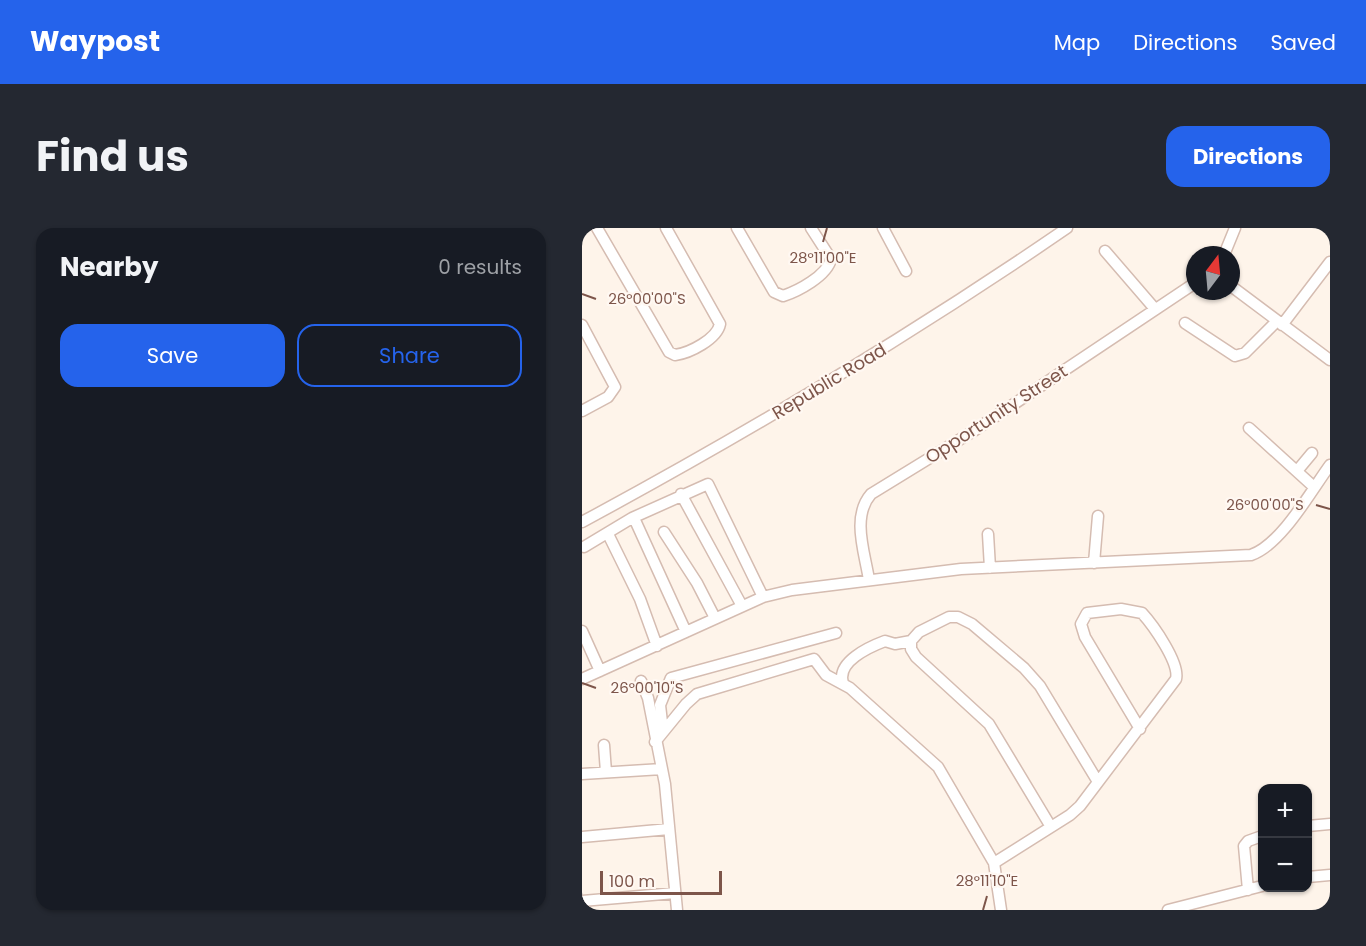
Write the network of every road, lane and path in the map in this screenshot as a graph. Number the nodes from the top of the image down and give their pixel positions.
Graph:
1 (597, 228) edge
2 (666, 228) edge
3 (737, 228) edge
4 (812, 228) edge
5 (1067, 228) edge
6 (1235, 228) edge
7 (885, 229) edge
8 (1228, 246) edge
9 (1106, 251) dead end
10 (1330, 262) edge
11 (906, 271) dead end
12 (1186, 289) edge
13 (1240, 293) edge
14 (1155, 309) junction
15 (1185, 323) dead end
16 (1280, 323) junction
17 (582, 325) edge
18 (1330, 360) edge
19 (582, 411) edge
20 (1249, 428) dead end
21 (1312, 453) dead end
22 (1330, 465) edge
23 (1297, 471) junction
24 (1314, 487) junction
25 (681, 494) junction
26 (1098, 516) dead end
27 (634, 518) junction
28 (582, 522) edge
29 (664, 532) dead end
30 (608, 534) junction
31 (988, 534) dead end
32 (584, 547) dead end
33 (1094, 563) junction
34 (990, 568) junction
35 (869, 580) junction
36 (763, 597) junction
37 (742, 606) junction
38 (715, 618) junction
39 (582, 631) edge
40 (686, 632) junction
41 (836, 633) dead end
42 (911, 641) junction
43 (657, 646) junction
44 (600, 671) junction
45 (582, 679) edge
46 (641, 681) dead end
47 (843, 683) junction
48 (1140, 729) junction
49 (663, 731) junction
50 (656, 742) junction
51 (604, 745) dead end
52 (662, 769) junction
53 (606, 772) junction
54 (582, 774) edge
55 (1098, 782) junction
56 (1330, 824) edge
57 (1312, 826) edge
58 (1051, 827) junction
59 (669, 829) junction
60 (582, 837) edge
61 (1258, 838) edge
62 (994, 863) junction
63 (1330, 875) edge
64 (1312, 877) edge
65 (1258, 887) edge
66 (1248, 890) junction
67 (675, 893) junction
68 (582, 901) edge
69 (676, 910) edge
70 (1001, 910) edge
71 (1168, 910) edge

1 - 2 street
3 - 4 street
5 - 28 street, Republic Road
6 - 8 street
7 - 11 street
9 - 14 street
10 - 16 street
12 - 14 street, Opportunity Street
13 - 16 street
14 - 35 street, Opportunity Street
15 - 16 street
16 - 18 street
17 - 19 street
20 - 23 street
21 - 23 street
22 - 24 street
23 - 24 street
24 - 33 street
25 - 27 street
25 - 36 street
25 - 37 street
26 - 33 street
27 - 30 street
27 - 40 street
29 - 38 street
30 - 32 street
30 - 43 street
31 - 34 street
33 - 34 street
34 - 35 street
35 - 36 street
36 - 37 street
37 - 38 street
38 - 40 street
39 - 44 street
40 - 43 street
41 - 49 street
42 - 47 street
42 - 55 street
42 - 58 street
43 - 44 street
44 - 45 street
46 - 50 street
47 - 49 street
47 - 62 street
48 - 48 street
48 - 55 street
49 - 50 street
50 - 52 street
51 - 53 street
52 - 53 street
52 - 59 street
53 - 54 street
55 - 58 street
56 - 57 street
58 - 62 street
59 - 60 street
59 - 67 street
61 - 66 street
62 - 70 street
63 - 64 street
65 - 66 street
66 - 71 street
67 - 68 street
67 - 69 street

